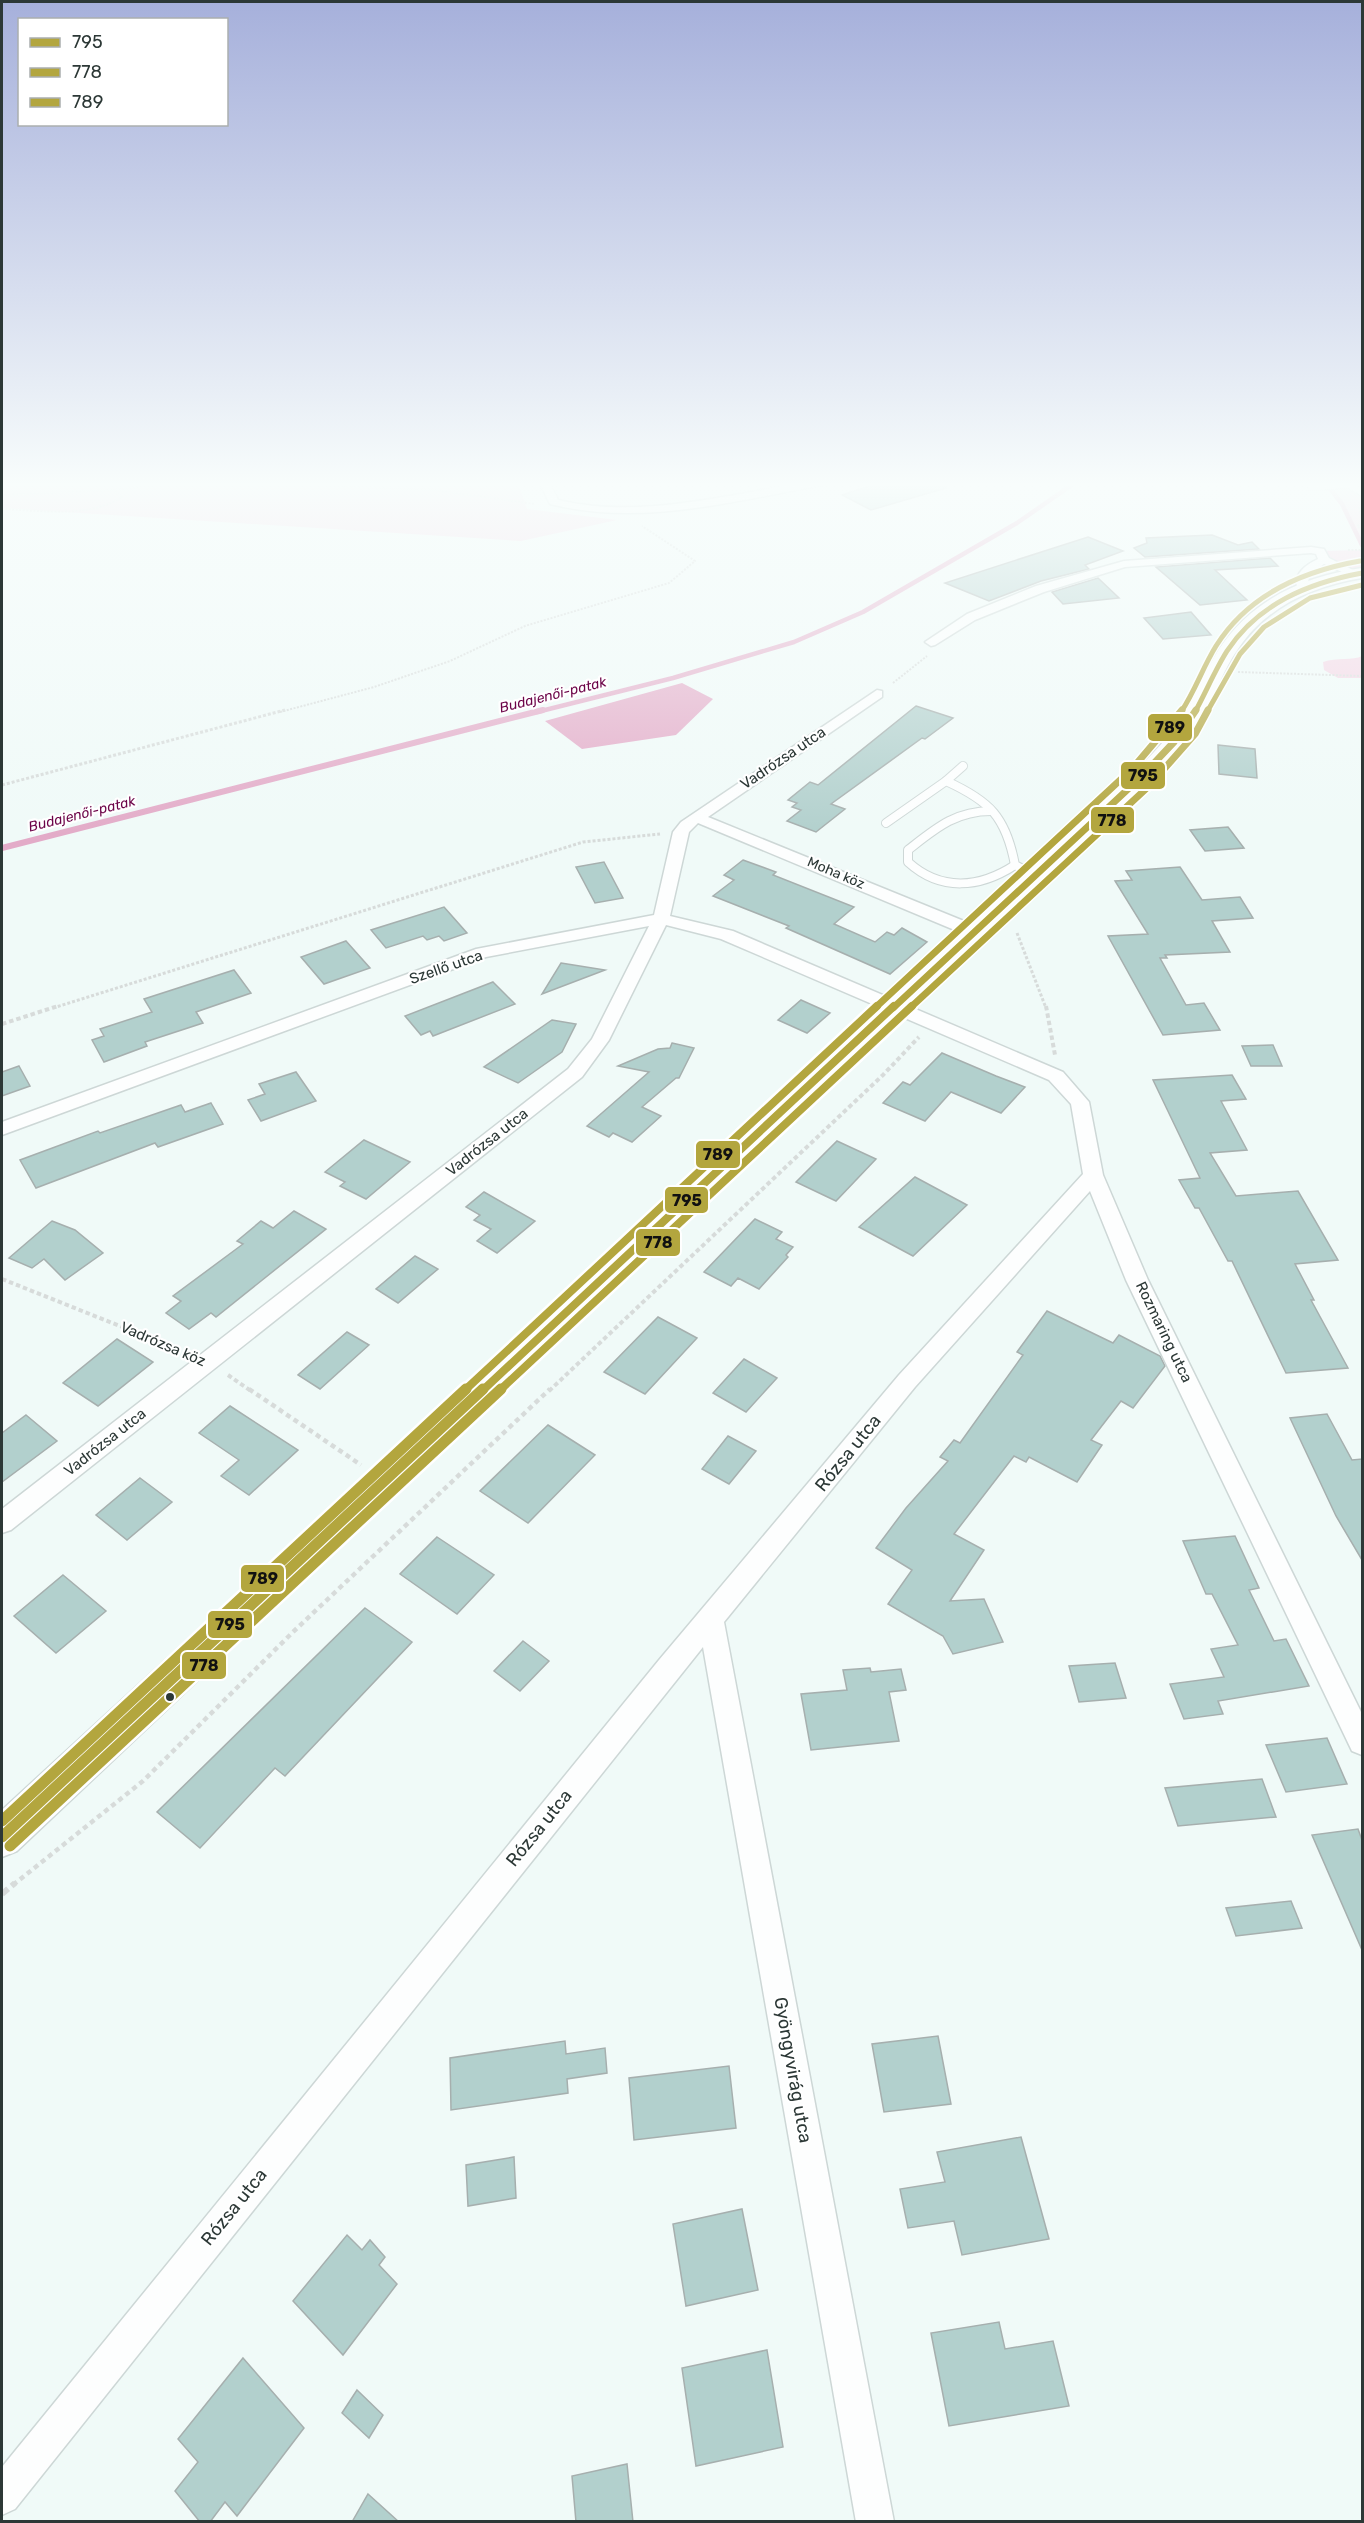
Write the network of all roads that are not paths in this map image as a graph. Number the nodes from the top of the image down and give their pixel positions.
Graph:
1 (1014, 600) edge
2 (1283, 600) edge
3 (931, 642) road end
4 (877, 694) road end
5 (963, 766) dead end
6 (946, 781) junction
7 (991, 811) junction
8 (696, 817) junction
9 (886, 823) dead end
10 (1015, 865) junction
11 (1036, 876) junction
12 (662, 919) junction
13 (980, 927) junction
14 (896, 1008) junction
15 (2, 1129) edge
16 (1092, 1175) junction
17 (2, 1523) edge
18 (711, 1619) junction
19 (1362, 1742) edge
20 (2, 1837) edge
21 (2, 2496) edge
22 (875, 2522) edge

1 - 3 street
2 - 11 main road
4 - 8 street, Vadrózsa utca
5 - 6 lane
6 - 7 lane
6 - 9 lane
7 - 10 lane
7 - 10 lane
8 - 12 street, Vadrózsa utca
8 - 13 street, Moha köz
10 - 11 lane
11 - 13 main road
12 - 14 street, Szellő utca
12 - 15 street, Szellő utca
12 - 17 street, Vadrózsa utca
13 - 14 main road
14 - 16 street, Rozmaring utca
14 - 20 main road
16 - 18 street, Rózsa utca
16 - 19 street, Rozmaring utca
18 - 21 street, Rózsa utca
18 - 22 street, Gyöngyvirág utca

